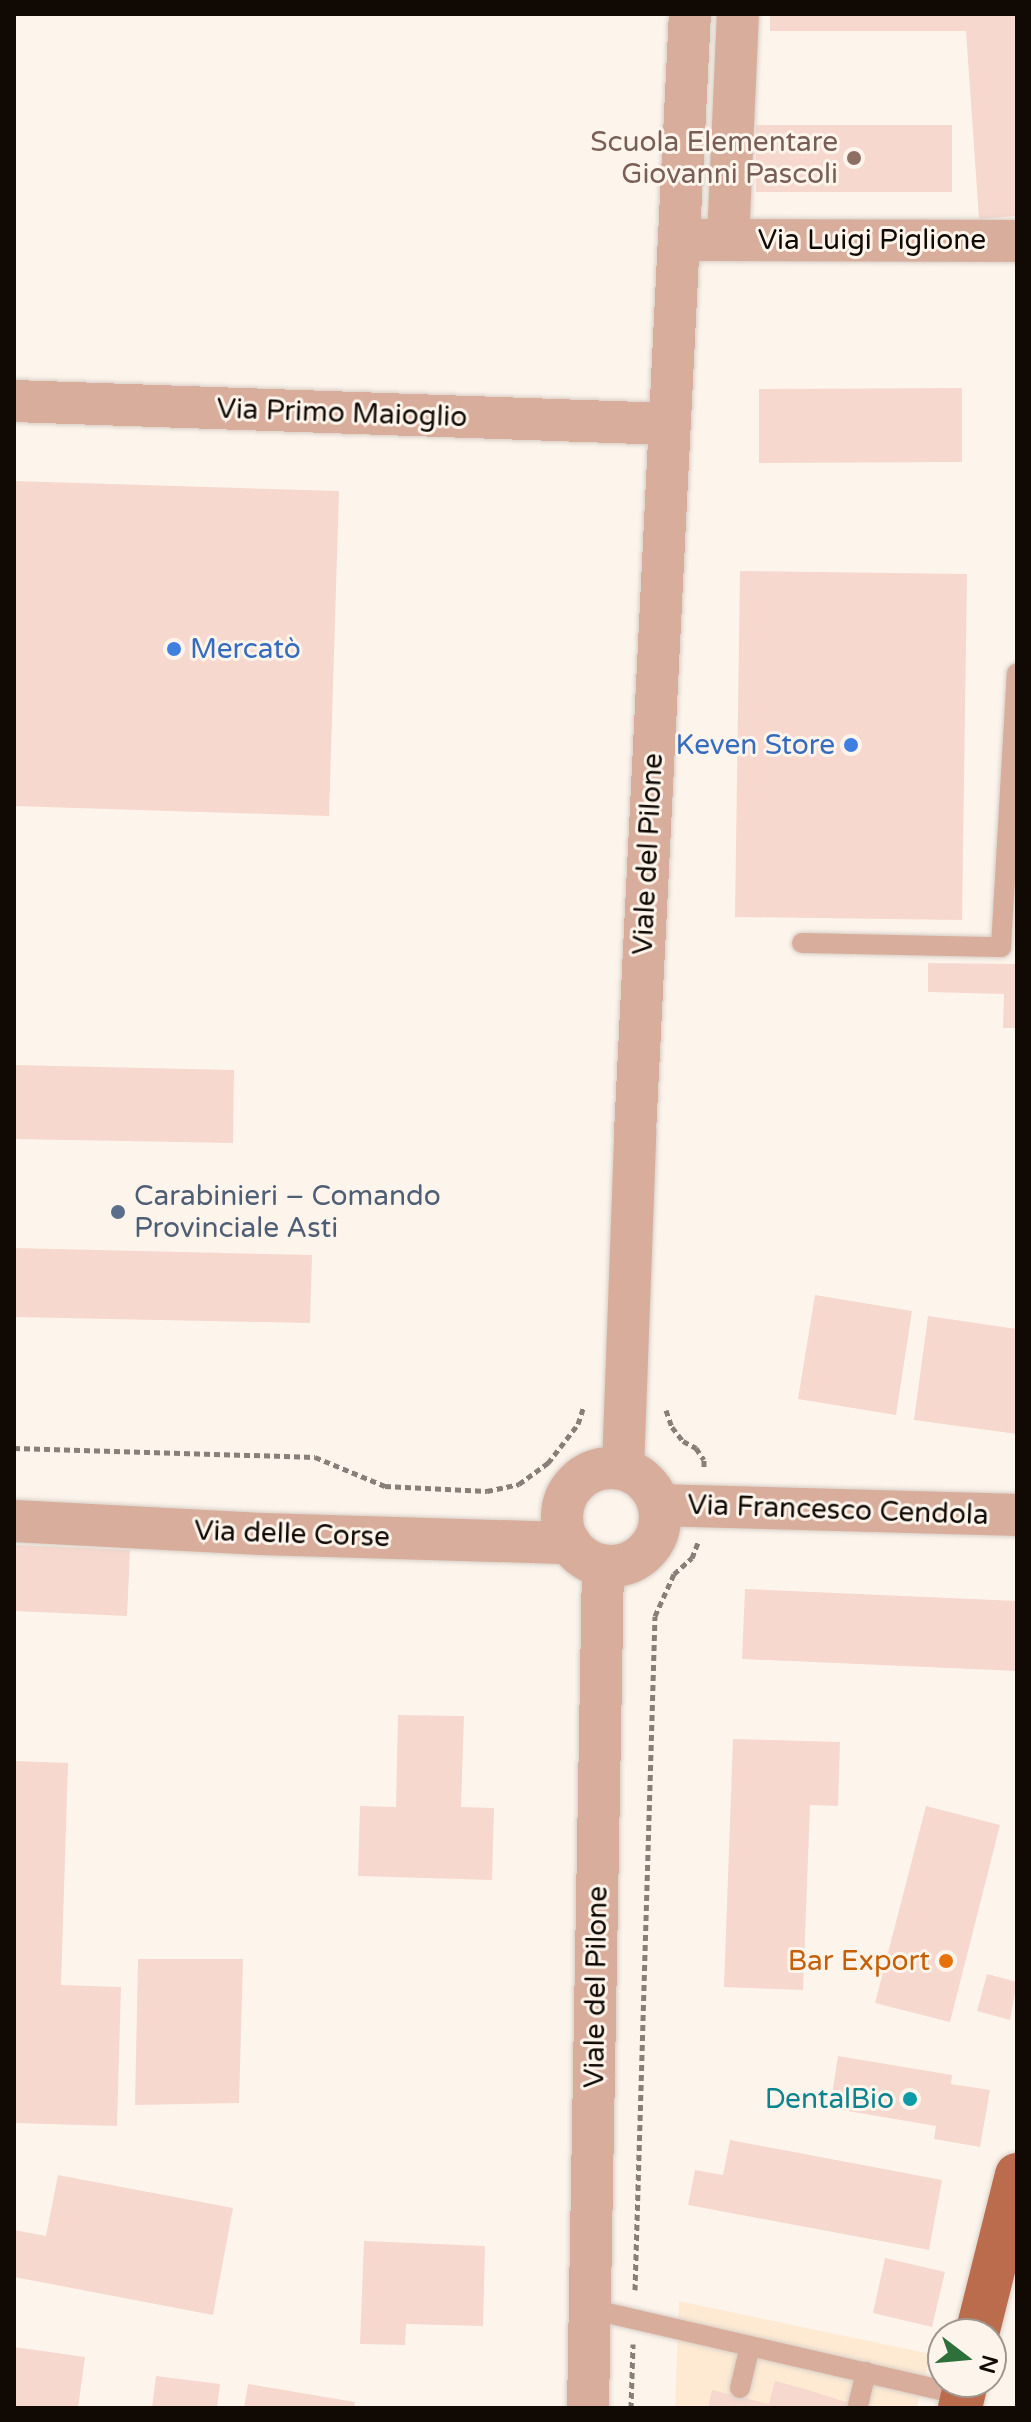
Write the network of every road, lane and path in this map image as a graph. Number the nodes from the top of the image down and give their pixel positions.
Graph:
1 (690, 14) edge
2 (738, 14) edge
3 (679, 240) junction
4 (728, 240) junction
5 (1017, 241) edge
6 (14, 401) edge
7 (670, 424) junction
8 (1017, 673) edge
9 (802, 943) dead end
10 (585, 1395) dead end
11 (665, 1401) dead end
12 (14, 1448) edge
13 (623, 1468) junction
14 (660, 1505) junction
15 (702, 1506) junction
16 (1017, 1515) edge
17 (14, 1521) edge
18 (587, 1555) junction
19 (1017, 2175) edge
20 (1005, 2271) edge
21 (590, 2309) junction
22 (984, 2318) edge
23 (634, 2319) junction
24 (750, 2346) junction
25 (866, 2372) junction
26 (927, 2386) edge
27 (740, 2388) dead end
28 (858, 2405) dead end
29 (588, 2408) edge
30 (631, 2408) edge

1 - 3 street, Viale del Pilone
2 - 4 street
3 - 4 street
3 - 7 street, Viale del Pilone
4 - 5 street, Via Luigi Piglione
6 - 7 street, Via Primo Maioglio
7 - 13 street, Viale del Pilone
8 - 9 lane
10 - 12 path
11 - 15 path
13 - 14 street
13 - 18 street, Viale del Pilone
14 - 15 street, Via Francesco Cendola
14 - 18 street
15 - 16 street, Via Francesco Cendola
15 - 23 path
17 - 18 street, Via delle Corse
18 - 21 street, Viale del Pilone
19 - 20 main road
20 - 22 main road
21 - 23 lane
21 - 29 street, Viale del Pilone
23 - 24 lane
23 - 30 path
24 - 25 lane
24 - 27 lane
25 - 26 lane
25 - 28 lane

